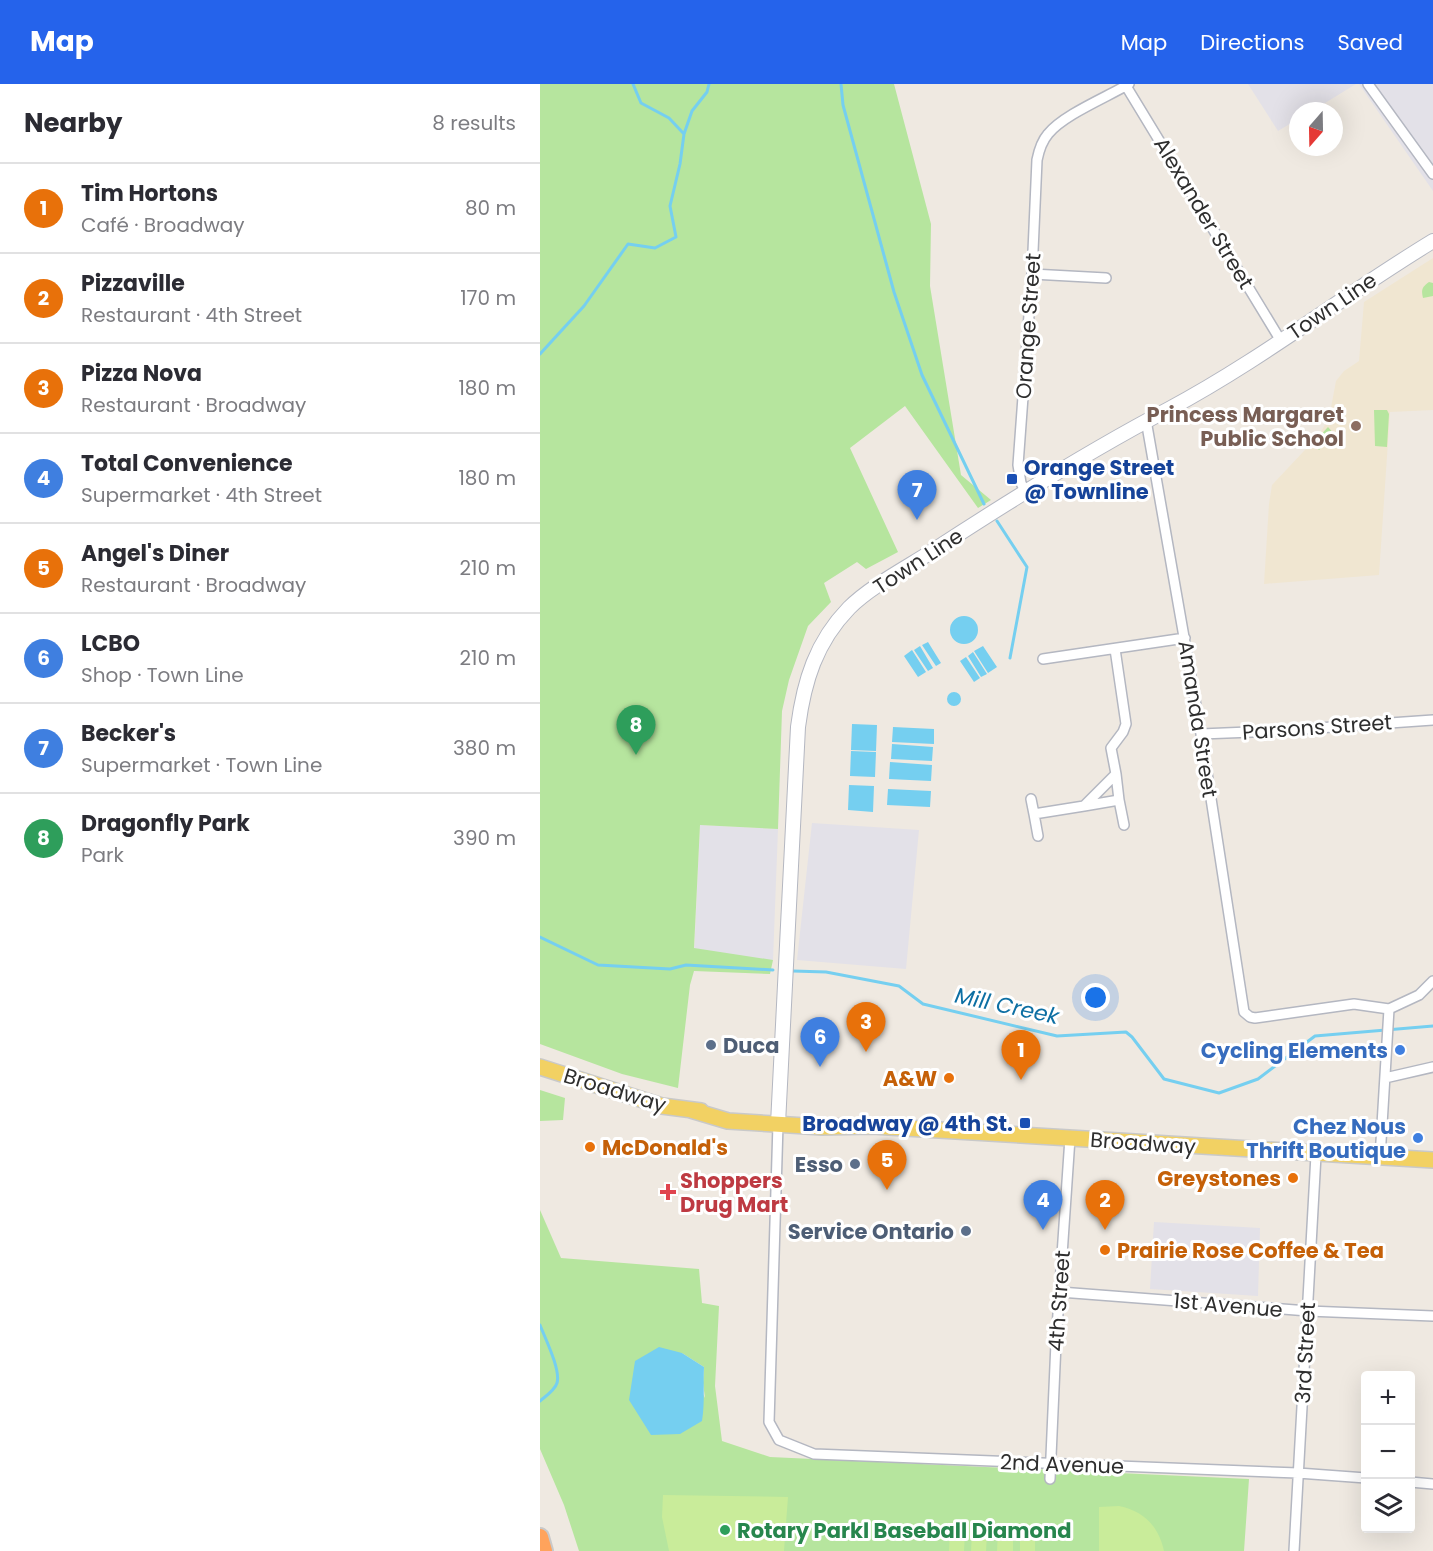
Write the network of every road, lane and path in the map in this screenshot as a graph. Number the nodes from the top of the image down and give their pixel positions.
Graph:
1 (1368, 84) edge
2 (1127, 85) edge
3 (1433, 174) edge
4 (1433, 241) edge
5 (1032, 274) junction
6 (1106, 278) dead end
7 (1281, 341) junction
8 (1146, 420) junction
9 (1025, 491) junction
10 (1185, 638) junction
11 (1115, 648) junction
12 (1043, 659) dead end
13 (1433, 720) edge
14 (1201, 734) junction
15 (1116, 774) junction
16 (1031, 799) dead end
17 (1119, 800) junction
18 (1084, 806) junction
19 (1034, 814) junction
20 (1124, 825) dead end
21 (1038, 836) dead end
22 (1433, 981) edge
23 (1389, 1009) junction
24 (540, 1067) edge
25 (1433, 1067) edge
26 (1386, 1078) junction
27 (778, 1120) junction
28 (1070, 1138) junction
29 (1316, 1155) junction
30 (1380, 1158) junction
31 (1433, 1161) edge
32 (1060, 1292) junction
33 (1308, 1311) junction
34 (1433, 1316) edge
35 (1050, 1463) junction
36 (1298, 1473) junction
37 (1361, 1478) edge
38 (1050, 1479) dead end
39 (1415, 1482) edge
40 (1433, 1484) edge
41 (540, 1537) edge
42 (544, 1551) edge
43 (1294, 1551) edge

1 - 3 street
2 - 5 street, Orange Street
2 - 7 street, Alexander Street
4 - 7 main road, Town Line
5 - 6 street
5 - 9 street, Orange Street
7 - 8 main road, Town Line
8 - 9 main road, Town Line
8 - 10 street, Amanda Street
9 - 27 main road, Town Line
10 - 11 street
10 - 14 street, Amanda Street
11 - 12 street
11 - 15 street
13 - 14 street, Parsons Street
14 - 23 street, Amanda Street
15 - 17 street
15 - 18 street
16 - 19 street
17 - 18 street
17 - 20 street
18 - 19 street
19 - 21 street
22 - 23 street
23 - 26 street
24 - 27 main road, Broadway
25 - 26 street
26 - 30 street
27 - 28 main road, Broadway
27 - 35 street, 2nd Avenue
28 - 29 main road, Broadway
28 - 32 street, 4th Street
29 - 30 main road, Broadway
29 - 33 street, 3rd Street
30 - 31 main road, Broadway
32 - 33 street, 1st Avenue
32 - 35 street, 4th Street
33 - 34 street, 1st Avenue
33 - 36 street, 3rd Street
35 - 36 street, 2nd Avenue
35 - 38 street, 4th Street
36 - 37 street, 2nd Avenue
36 - 43 street, 3rd Street
39 - 40 street
41 - 42 highway

